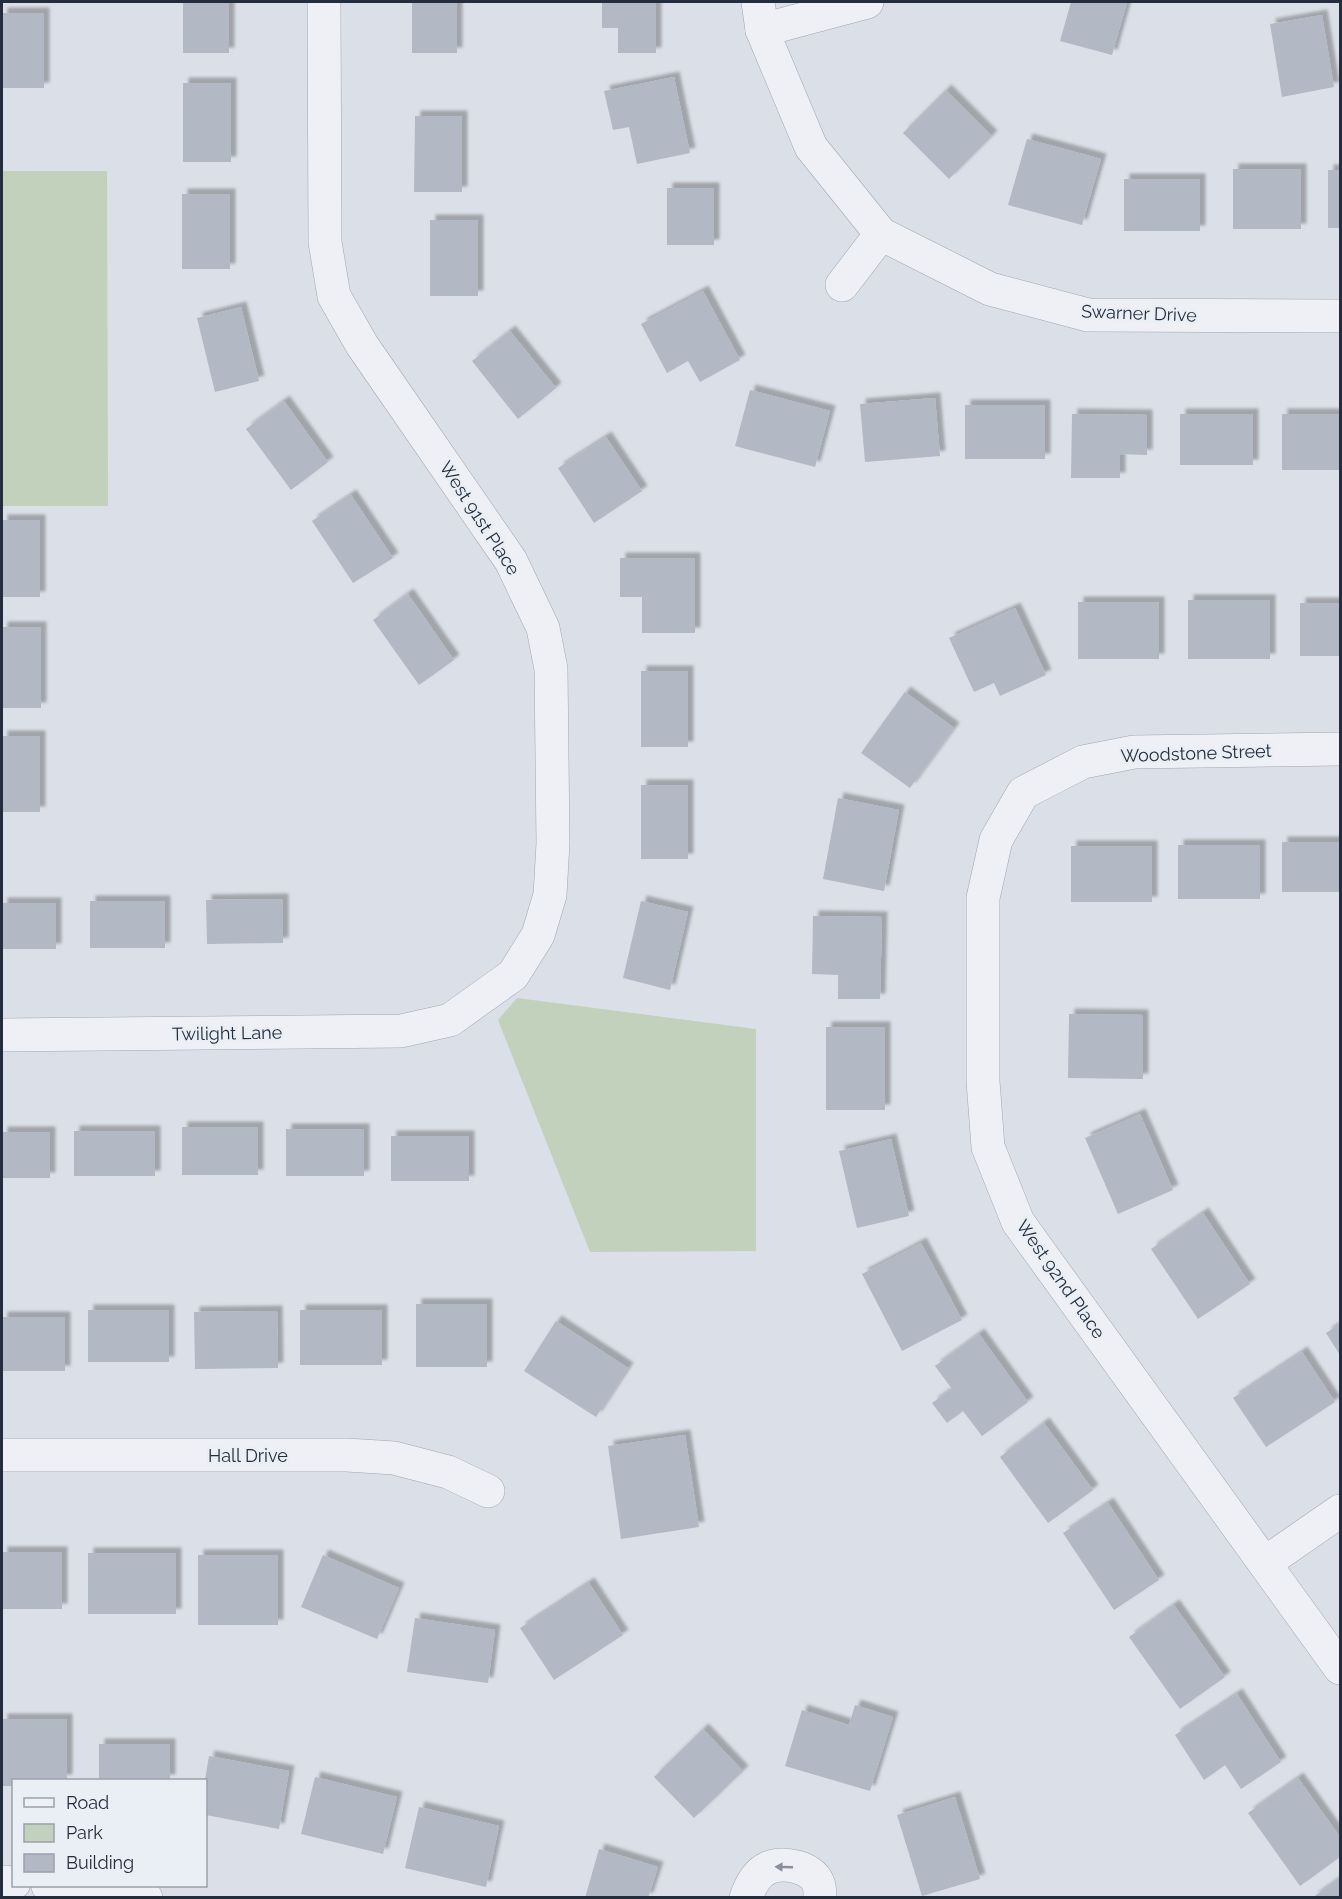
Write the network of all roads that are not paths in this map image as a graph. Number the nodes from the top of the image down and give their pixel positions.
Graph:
1 (324, 2) edge
2 (867, 2) edge
3 (760, 16) edge
4 (881, 234) junction
5 (842, 285) dead end
6 (1341, 316) edge
7 (1341, 749) edge
8 (1023, 793) joint
9 (450, 1020) joint
10 (2, 1035) edge
11 (2, 1455) edge
12 (488, 1491) dead end
13 (1341, 1511) edge
14 (1265, 1563) junction
15 (1341, 1668) edge
16 (65, 1887) edge
17 (146, 1898) edge
18 (746, 1898) edge
19 (820, 1898) edge

1 - 9 street, West 91st Place
2 - 3 street, Swarner Drive
3 - 4 street, Swarner Drive
4 - 5 street
4 - 6 street, Swarner Drive
7 - 8 street, Woodstone Street
8 - 14 street, West 92nd Place
9 - 10 street, Twilight Lane
11 - 12 street, Hall Drive
13 - 14 street
14 - 15 street, West 92nd Place
16 - 17 street
19 -> 18 street

